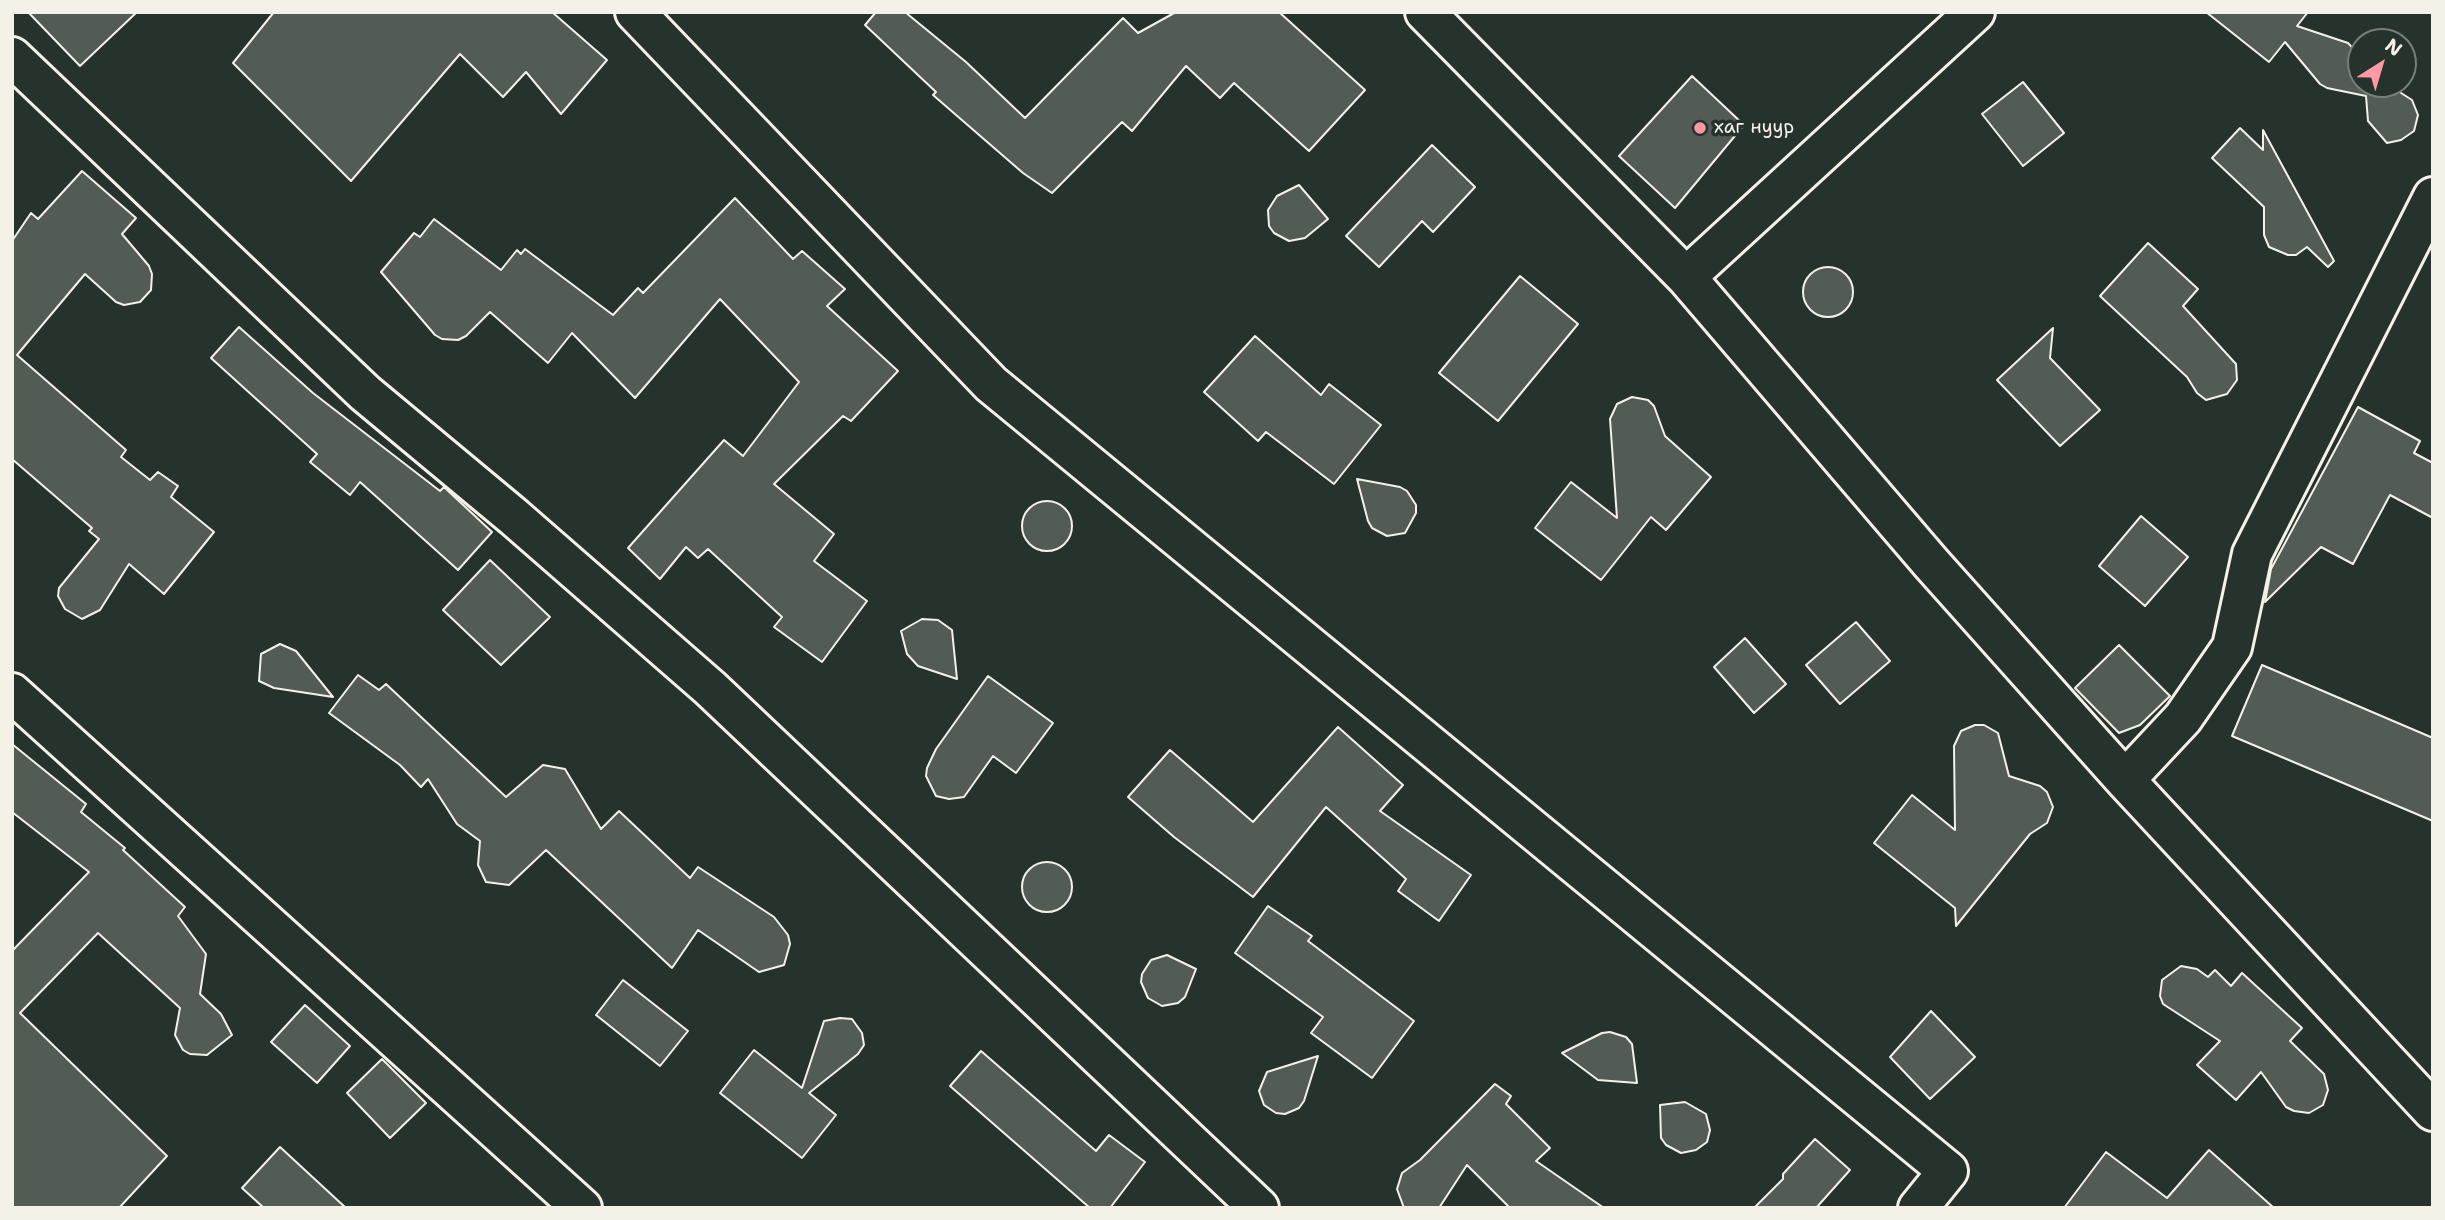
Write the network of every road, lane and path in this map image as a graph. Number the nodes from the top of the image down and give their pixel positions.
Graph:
1 (635, 12) edge
2 (1426, 12) edge
3 (1975, 12) edge
4 (12, 57) edge
5 (2433, 197) edge
6 (1686, 276) junction
7 (12, 693) edge
8 (2125, 780) junction
9 (2433, 1111) edge
10 (582, 1208) edge
11 (1259, 1208) edge
12 (1918, 1208) edge

1 - 12 street
2 - 6 street
3 - 6 street
4 - 11 street
5 - 8 street
6 - 8 street
7 - 10 street
8 - 9 street

